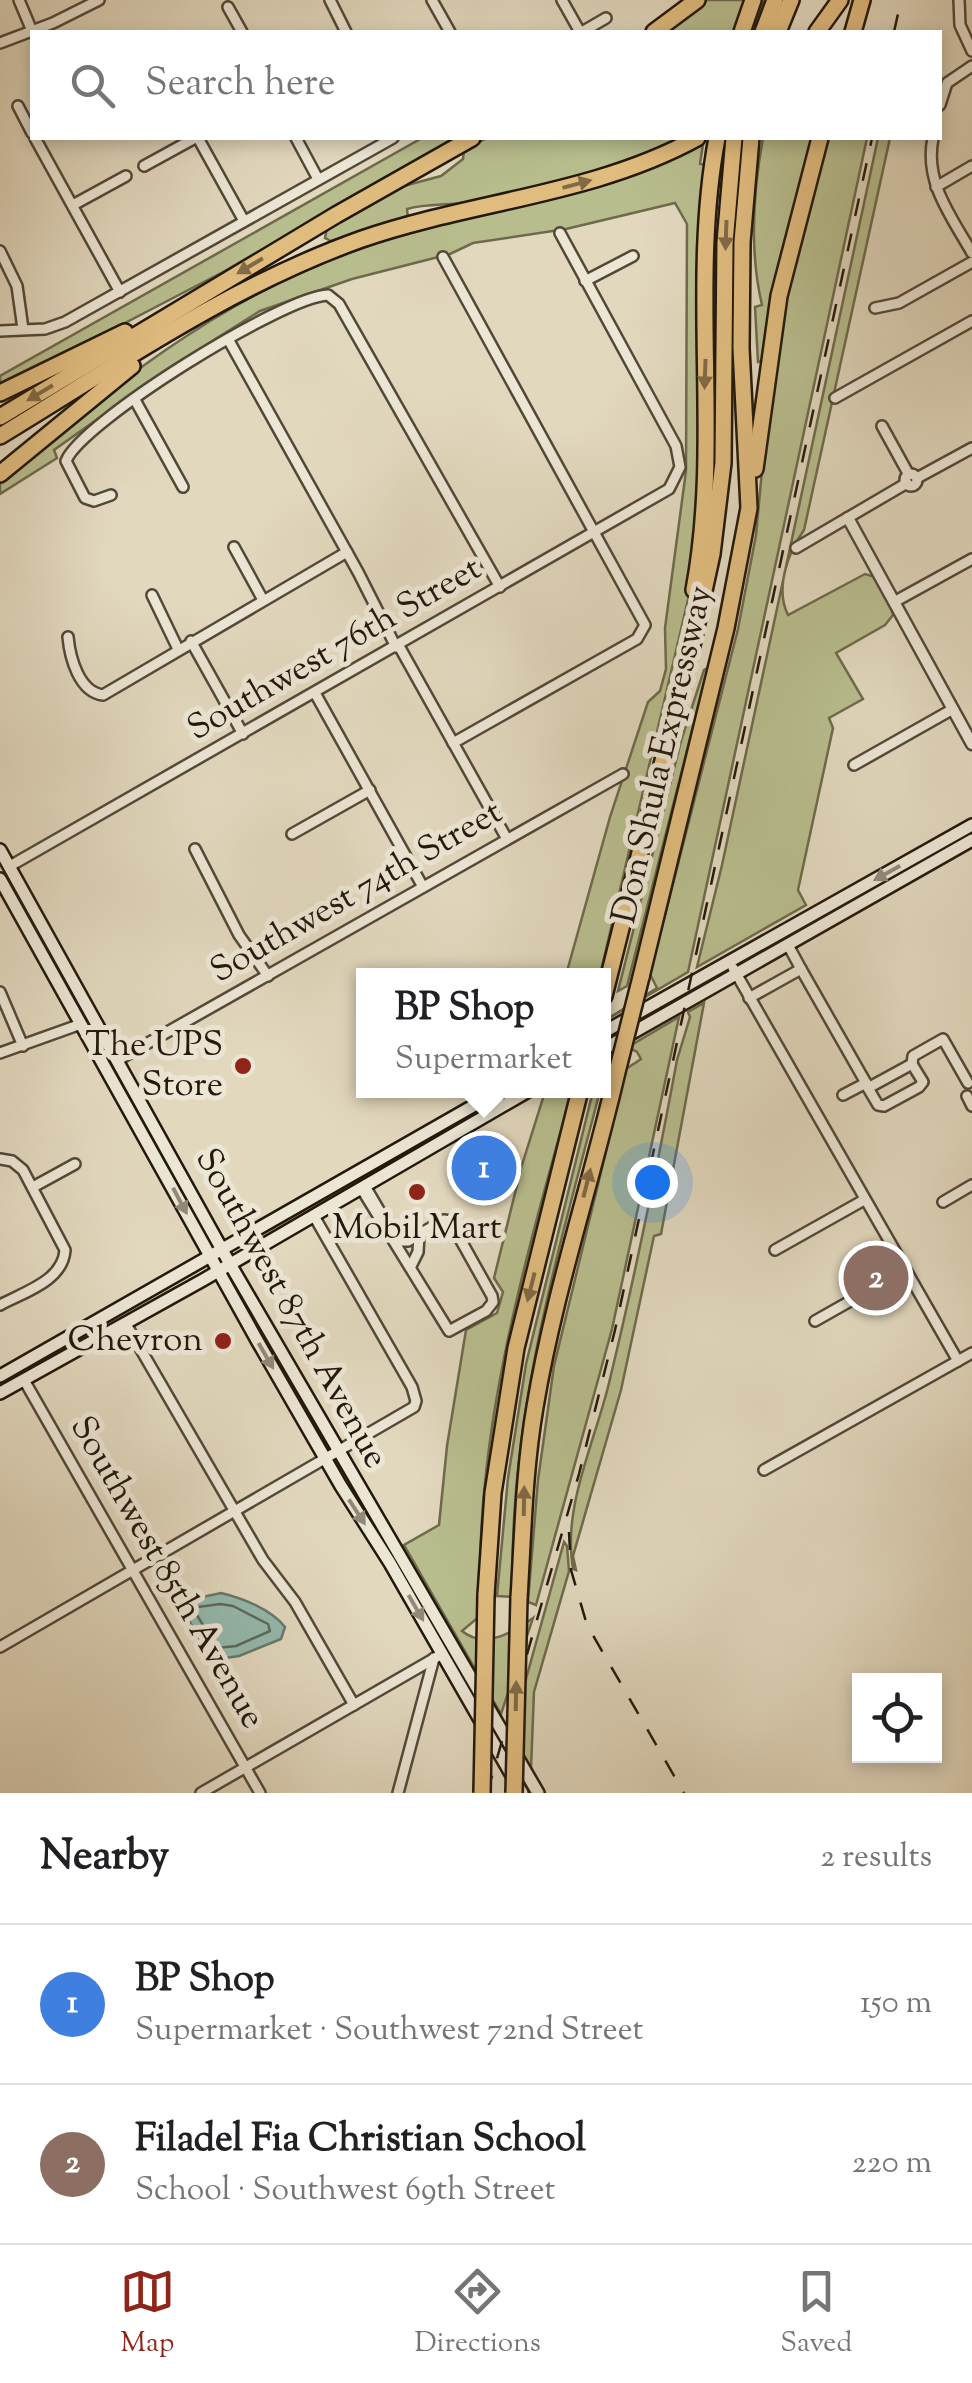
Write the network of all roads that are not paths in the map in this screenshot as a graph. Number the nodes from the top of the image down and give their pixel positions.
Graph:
1 (20, 0) edge
2 (99, 0) edge
3 (330, 0) edge
4 (432, 0) edge
5 (562, 0) edge
6 (697, 0) edge
7 (754, 0) edge
8 (775, 0) edge
9 (791, 0) edge
10 (840, 0) edge
11 (862, 0) edge
12 (959, 0) edge
13 (228, 7) dead end
14 (606, 18) dead end
15 (32, 30) edge
16 (34, 30) edge
17 (241, 30) edge
18 (345, 30) edge
19 (449, 30) edge
20 (580, 30) edge
21 (585, 30) edge
22 (657, 30) edge
23 (743, 30) edge
24 (764, 30) edge
25 (779, 30) edge
26 (818, 30) edge
27 (854, 30) edge
28 (30, 32) edge
29 (0, 43) edge
30 (972, 50) edge
31 (972, 66) edge
32 (942, 99) edge
33 (18, 106) dead end
34 (30, 128) edge
35 (37, 140) edge
36 (193, 140) edge
37 (198, 140) edge
38 (297, 140) edge
39 (389, 140) edge
40 (469, 140) edge
41 (693, 140) edge
42 (717, 140) edge
43 (734, 140) edge
44 (751, 140) edge
45 (819, 140) edge
46 (933, 140) edge
47 (144, 166) dead end
48 (972, 166) edge
49 (126, 176) dead end
50 (318, 179) junction
51 (936, 187) junction
52 (73, 205) junction
53 (244, 221) junction
54 (560, 233) dead end
55 (0, 251) edge
56 (972, 253) edge
57 (633, 256) dead end
58 (443, 257) dead end
59 (972, 262) edge
60 (585, 281) junction
61 (120, 292) junction
62 (184, 306) junction
63 (875, 308) dead end
64 (197, 317) junction
65 (972, 321) edge
66 (24, 330) junction
67 (0, 331) edge
68 (228, 339) junction
69 (0, 394) edge
70 (834, 398) dead end
71 (134, 400) junction
72 (0, 417) edge
73 (882, 426) dead end
74 (0, 436) edge
75 (972, 448) edge
76 (0, 474) edge
77 (911, 479) junction
78 (183, 487) dead end
79 (111, 495) dead end
80 (750, 508) junction
81 (848, 518) junction
82 (596, 533) junction
83 (234, 546) dead end
84 (796, 548) dead end
85 (347, 552) junction
86 (972, 559) edge
87 (500, 588) junction
88 (152, 595) dead end
89 (263, 600) junction
90 (894, 602) junction
91 (68, 637) dead end
92 (191, 641) junction
93 (397, 646) junction
94 (178, 649) junction
95 (315, 693) junction
96 (953, 709) junction
97 (243, 734) junction
98 (453, 742) junction
99 (972, 744) edge
100 (666, 750) junction
101 (854, 765) dead end
102 (623, 774) dead end
103 (370, 790) junction
104 (972, 825) edge
105 (292, 834) dead end
106 (507, 840) junction
107 (972, 840) edge
108 (195, 848) dead end
109 (0, 850) edge
110 (3, 872) edge
111 (423, 887) junction
112 (851, 893) junction
113 (858, 905) junction
114 (804, 928) junction
115 (36, 942) junction
116 (788, 945) junction
117 (55, 948) junction
118 (729, 962) junction
119 (611, 968) edge
120 (800, 969) junction
121 (736, 974) junction
122 (268, 976) junction
123 (0, 992) edge
124 (749, 998) junction
125 (92, 1013) junction
126 (82, 1024) junction
127 (611, 1028) edge
128 (611, 1044) edge
129 (24, 1046) junction
130 (0, 1053) edge
131 (118, 1060) junction
132 (912, 1064) junction
133 (968, 1084) dead end
134 (867, 1085) junction
135 (611, 1094) edge
136 (843, 1095) dead end
137 (487, 1098) edge
138 (507, 1098) edge
139 (578, 1098) edge
140 (610, 1098) edge
141 (162, 1139) junction
142 (150, 1146) junction
143 (403, 1147) junction
144 (2, 1159) edge
145 (410, 1160) junction
146 (75, 1164) dead end
147 (972, 1185) edge
148 (33, 1187) junction
149 (363, 1187) junction
150 (331, 1189) junction
151 (864, 1200) junction
152 (338, 1202) junction
153 (943, 1202) dead end
154 (314, 1216) junction
155 (419, 1234) junction
156 (223, 1250) junction
157 (775, 1250) dead end
158 (210, 1256) junction
159 (230, 1264) junction
160 (411, 1266) junction
161 (905, 1270) junction
162 (218, 1272) junction
163 (0, 1306) edge
164 (816, 1321) dead end
165 (126, 1324) junction
166 (50, 1348) junction
167 (972, 1353) edge
168 (958, 1361) junction
169 (0, 1376) edge
170 (24, 1380) junction
171 (0, 1394) edge
172 (338, 1453) junction
173 (326, 1460) junction
174 (764, 1470) dead end
175 (234, 1511) junction
176 (395, 1544) junction
177 (390, 1563) junction
178 (133, 1570) junction
179 (454, 1646) junction
180 (0, 1647) edge
181 (441, 1658) junction
182 (413, 1671) junction
183 (453, 1674) junction
184 (430, 1678) junction
185 (354, 1704) junction
186 (245, 1767) junction
187 (201, 1793) edge
188 (260, 1793) edge
189 (398, 1793) edge
190 (482, 1793) edge
191 (514, 1793) edge
192 (522, 1793) edge
193 (538, 1793) edge

1 - 15 street
2 - 16 street
3 - 18 street
4 - 19 street
5 - 20 street
6 - 22 highway
7 - 23 highway
8 - 24 highway
9 - 25 highway
10 - 26 highway
11 - 27 highway
12 - 30 street
13 - 17 street
14 - 21 street
28 - 29 street
31 - 32 street
33 - 34 street
35 - 52 street
36 - 47 street
37 - 53 street
38 - 50 street
39 - 50 street
40 -> 62 highway
64 -> 41 highway
42 -> 100 highway
43 -> 100 highway, Don Shula Expressway
44 - 80 highway, Don Shula Expressway
45 - 80 highway
46 - 51 street
48 - 51 street
49 - 52 street
50 - 53 street
51 - 56 street
52 - 61 street
53 - 61 street
54 - 60 street
55 - 66 street
57 - 60 street
58 - 82 street
59 - 63 street
60 - 82 street, Southwest 76th Street
61 - 66 street
62 - 69 highway
62 -> 72 highway
64 - 74 highway
64 - 76 highway
65 - 70 street
66 - 67 street
68 - 71 street
68 - 85 street
68 - 87 street
71 - 78 street
71 - 79 street
73 - 77 street
75 - 77 street
77 - 81 street
135 -> 80 highway, Don Shula Expressway, bridge
81 - 84 street
81 - 90 street
82 - 87 street, Southwest 76th Street
82 - 98 street
83 - 89 street
85 - 89 street
85 - 93 street
86 - 90 street
87 - 93 street, Southwest 76th Street
88 - 94 street
89 - 92 street
90 - 96 street
91 - 94 street
92 - 94 street
92 - 97 street
93 - 95 street, Southwest 76th Street
93 - 98 street
95 - 97 street, Southwest 76th Street
95 - 103 street
96 - 99 street
96 - 101 street
97 - 110 street, Southwest 76th Street
98 - 106 street
100 - 119 highway, Don Shula Expressway
102 - 106 street, Southwest 74th Street
103 - 105 street
103 - 111 street
104 -> 112 main road
106 - 111 street, Southwest 74th Street
107 - 113 main road
108 - 122 street
109 - 110 main road, Southwest 87th Avenue
110 - 115 main road, Southwest 87th Avenue
110 - 117 main road, Southwest 87th Avenue
111 - 122 street, Southwest 74th Street
112 - 113 main road
112 - 114 main road
113 - 114 main road
114 - 116 main road
114 - 118 main road
115 - 117 main road
115 - 126 main road, Southwest 87th Avenue
116 - 120 street
116 - 121 main road
117 - 125 main road, Southwest 87th Avenue
118 - 121 street
118 - 127 main road
120 - 124 street
120 - 134 street
121 - 124 street
121 - 128 main road
122 - 131 street, Southwest 74th Street
123 - 129 street
124 - 151 street
125 - 126 main road
125 - 131 main road, Southwest 87th Avenue
126 - 129 street
126 - 142 main road, Southwest 87th Avenue
129 - 130 street
131 - 141 main road, Southwest 87th Avenue
132 - 133 street
132 - 134 street
132 - 134 street
134 - 136 street
137 - 143 main road
138 - 145 main road
139 -> 190 highway, bridge
191 -> 140 highway, Don Shula Expressway, bridge
141 - 142 main road
141 - 156 main road, Southwest 87th Avenue
142 -> 158 main road, Southwest 87th Avenue
143 - 145 main road
143 - 150 main road
144 - 148 street
145 - 149 main road
146 - 148 street
147 - 153 street
148 - 163 street
149 - 152 main road
149 - 155 street
149 - 160 street
150 - 152 main road
150 - 156 main road
151 - 157 street
151 - 161 street
152 - 154 main road
154 - 159 main road
154 - 172 street
155 - 160 street
155 - 160 street
156 - 158 main road
156 - 159 main road, Southwest 87th Avenue
158 - 162 main road, Southwest 87th Avenue
158 - 166 main road
159 - 162 main road
159 - 172 main road, Southwest 87th Avenue
161 - 164 street
161 - 168 street
162 - 165 main road
162 -> 173 main road, Southwest 87th Avenue
165 - 170 main road
165 - 175 street
166 - 169 main road
166 - 170 main road
167 - 168 street
168 - 174 street
170 - 171 main road
170 - 178 street, Southwest 85th Avenue
172 - 173 street
172 - 176 main road, Southwest 87th Avenue
173 - 175 street
173 -> 177 main road, Southwest 87th Avenue
175 - 178 street
175 - 185 street
176 - 177 main road
176 - 179 main road, Southwest 87th Avenue
177 -> 181 main road, Southwest 87th Avenue
178 - 180 street
178 - 186 street, Southwest 85th Avenue
179 - 181 main road
179 - 193 main road, Southwest 87th Avenue
181 - 182 street
181 - 183 main road, Southwest 87th Avenue
181 - 184 street
182 - 184 street
182 - 185 street
183 - 184 street
183 - 192 main road, Southwest 87th Avenue
184 - 189 street
185 - 186 street
186 - 187 street
186 - 188 street, Southwest 85th Avenue

